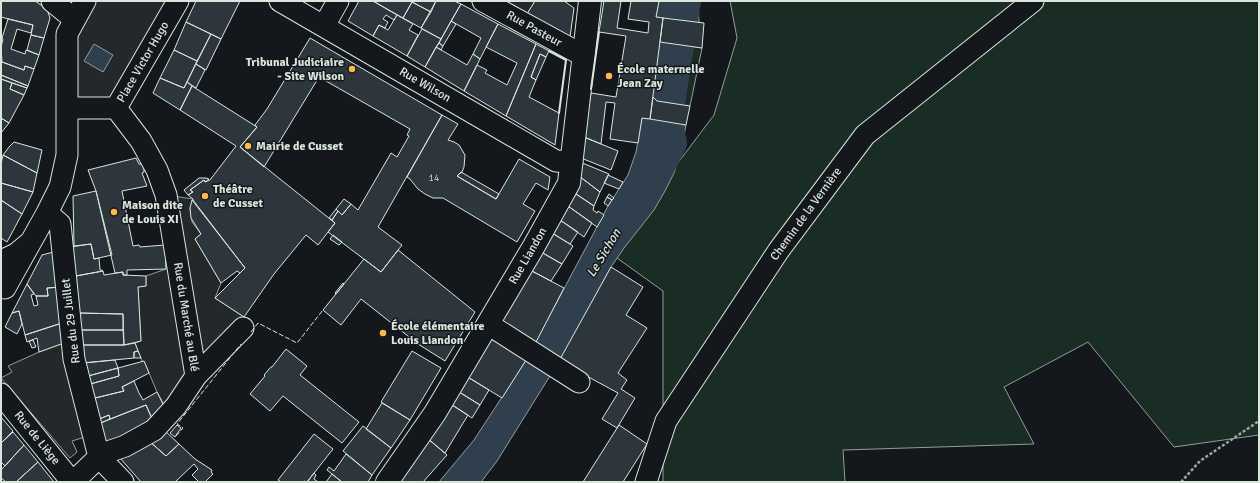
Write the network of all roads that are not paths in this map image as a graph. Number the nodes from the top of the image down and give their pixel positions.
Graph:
1 (52, 1) edge
2 (85, 1) edge
3 (178, 1) edge
4 (280, 1) edge
5 (338, 1) edge
6 (483, 1) edge
7 (590, 1) edge
8 (1034, 1) edge
9 (74, 19) junction
10 (324, 26) junction
11 (584, 56) junction
12 (67, 108) junction
13 (116, 108) junction
14 (572, 162) junction
15 (47, 213) junction
16 (30, 243) junction
17 (1, 261) edge
18 (2, 287) edge
19 (488, 324) junction
20 (242, 328) dead end
21 (196, 376) junction
22 (579, 382) dead end
23 (1, 394) edge
24 (100, 457) junction
25 (72, 482) edge
26 (122, 482) edge
27 (387, 482) edge
28 (646, 482) edge

1 - 9 street
2 - 9 street
3 - 13 street, Place Victor Hugo
4 - 10 street, Rue Wilson
5 - 10 street
6 - 11 street, Rue Pasteur
7 - 11 main road, Rue Liandon
8 - 28 street, Chemin de la Vernière
9 - 12 street
10 - 14 street, Rue Wilson
11 - 14 main road, Rue Liandon
12 - 13 street, Place Victor Hugo
12 - 15 street
13 - 21 street, Rue du Marché au Blé
14 - 19 main road, Rue Liandon
15 - 16 street
15 - 24 street, Rue du 29 Juillet
16 - 17 street
16 - 18 street
19 - 22 street
19 - 27 main road, Rue Liandon
20 - 21 street
21 - 24 street, Rue du Marché au Blé
23 - 25 street, Rue de Liège
24 - 25 street, Rue du Marché au Blé
24 - 26 street

